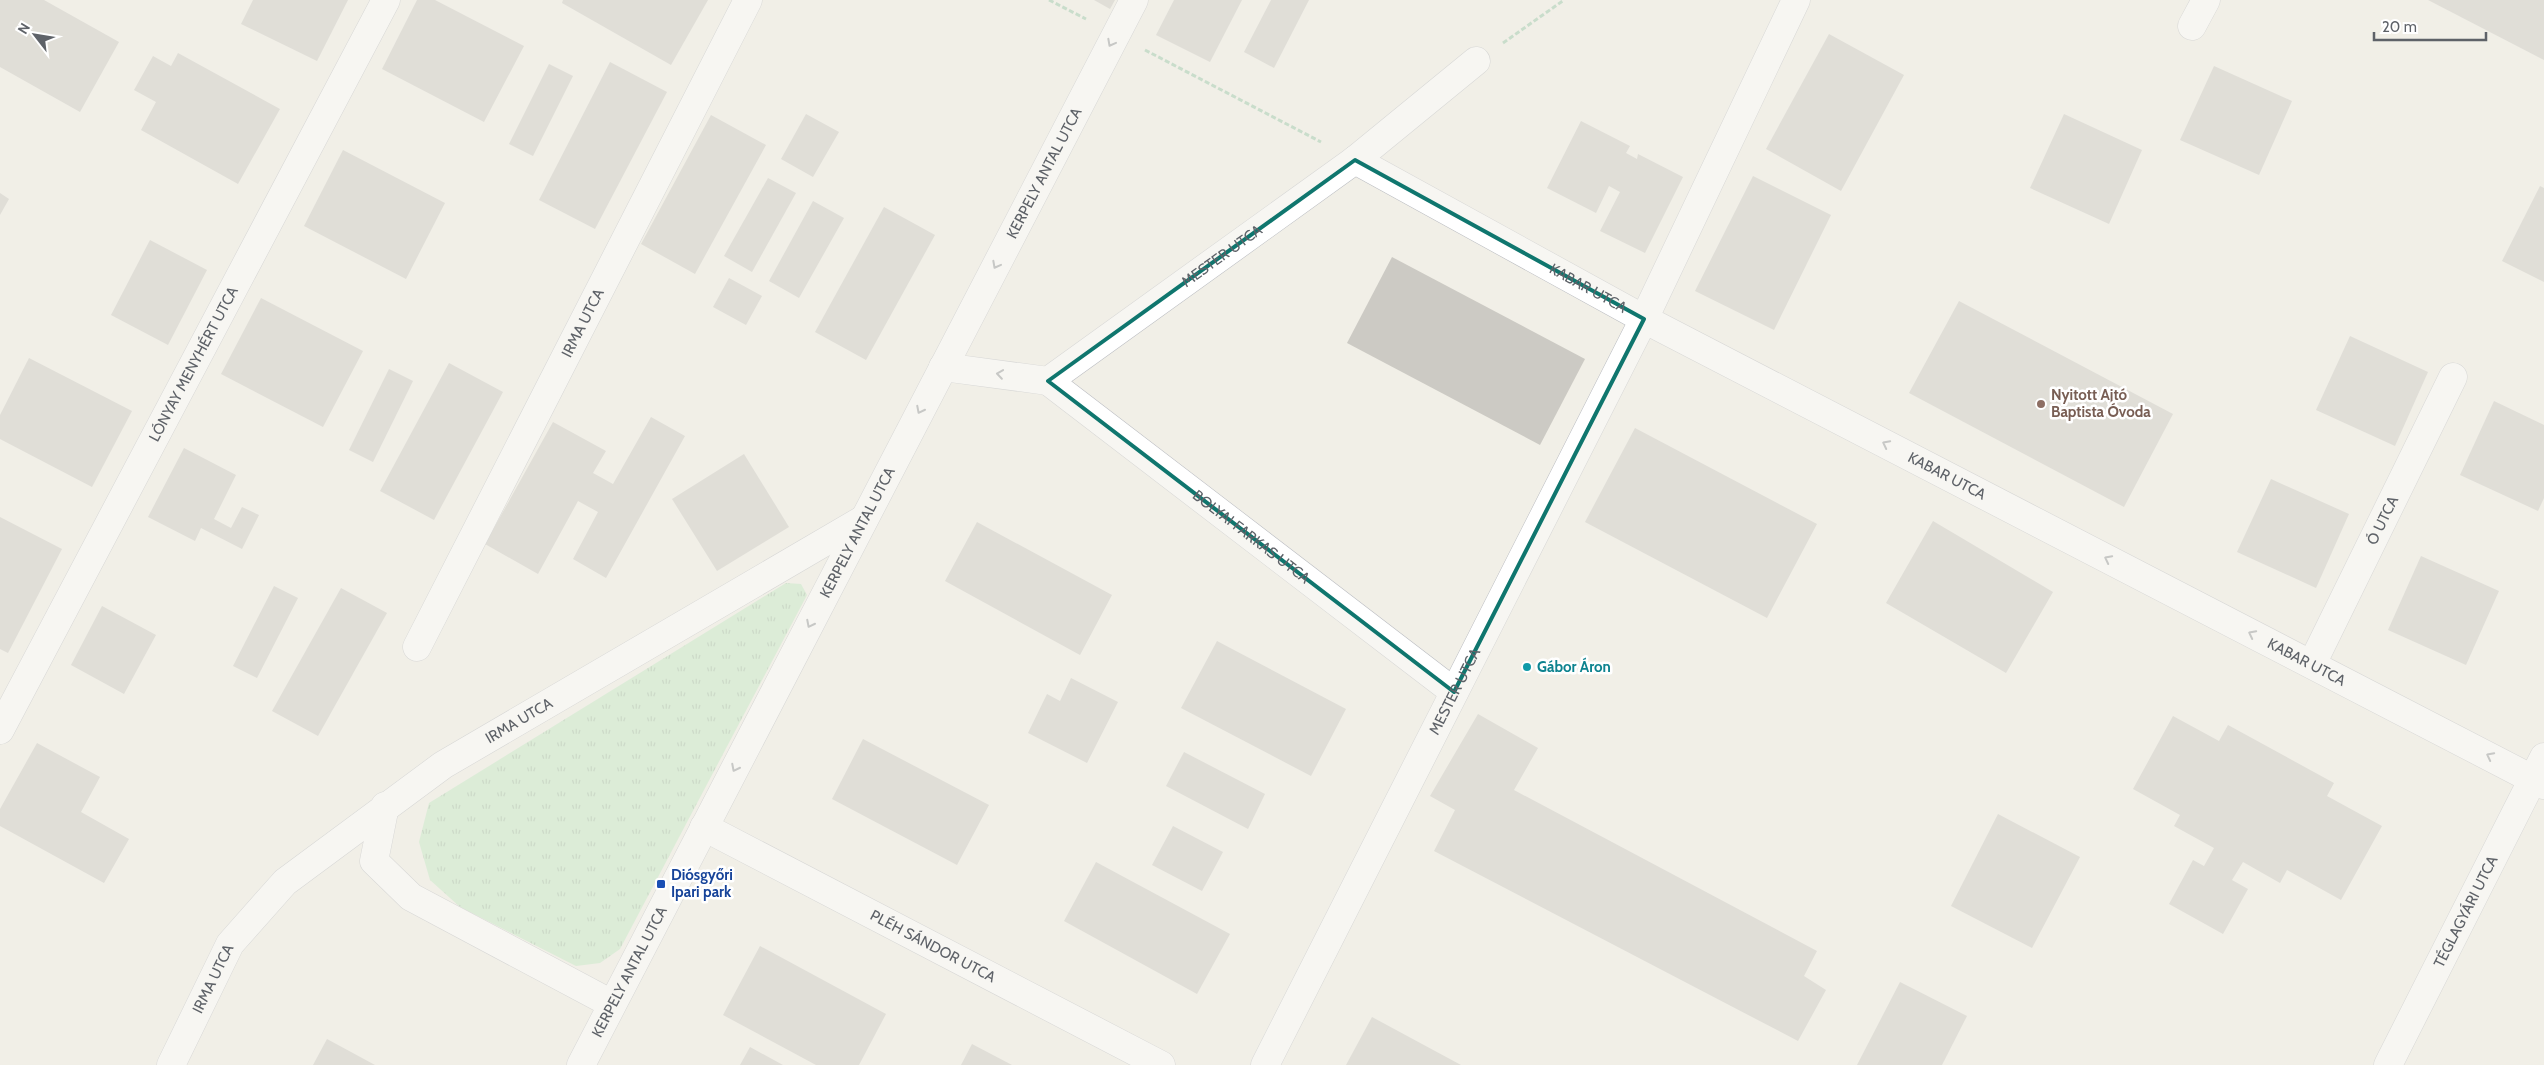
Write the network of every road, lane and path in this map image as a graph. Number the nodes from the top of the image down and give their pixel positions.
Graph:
1 (386, 0) edge
2 (748, 0) edge
3 (1049, 0) edge
4 (1134, 0) edge
5 (1564, 0) edge
6 (1796, 0) edge
7 (2206, 0) edge
8 (2192, 26) dead end
9 (1116, 35) junction
10 (1476, 62) joint
11 (1355, 160) junction
12 (1644, 319) junction
13 (943, 367) junction
14 (2454, 377) dead end
15 (1048, 381) junction
16 (864, 519) junction
17 (417, 647) dead end
18 (2312, 664) junction
19 (1454, 692) junction
20 (0, 730) edge
21 (2540, 773) edge
22 (385, 806) junction
23 (704, 827) junction
24 (612, 1004) junction
25 (171, 1065) edge
26 (580, 1065) edge
27 (1161, 1065) edge
28 (1265, 1065) edge
29 (2388, 1065) edge

1 - 20 street, LÓNYAY MENYHÉRT UTCA
2 - 17 street, IRMA UTCA
3 - 9 path
4 - 9 street, KERPELY ANTAL UTCA
5 - 10 path
6 - 12 street, MESTER UTCA
7 - 8 street
9 - 11 path
9 -> 13 street, KERPELY ANTAL UTCA
10 - 11 street, MESTER UTCA
11 - 12 street, KABAR UTCA
11 - 15 street, MESTER UTCA
18 -> 12 street, KABAR UTCA
12 - 19 street, MESTER UTCA
15 -> 13 street
13 -> 16 street, KERPELY ANTAL UTCA
14 - 18 street, Ó UTCA
15 - 19 street, BOLYAI FARKAS UTCA
16 - 22 street, IRMA UTCA
16 -> 23 street, KERPELY ANTAL UTCA
21 -> 18 street, KABAR UTCA
19 - 28 street, MESTER UTCA
21 - 29 street, TÉGLAGYÁRI UTCA
22 - 24 street
22 - 25 street, IRMA UTCA
23 - 24 street, KERPELY ANTAL UTCA
23 - 27 street, PLÉH SÁNDOR UTCA
24 - 26 street, KERPELY ANTAL UTCA

